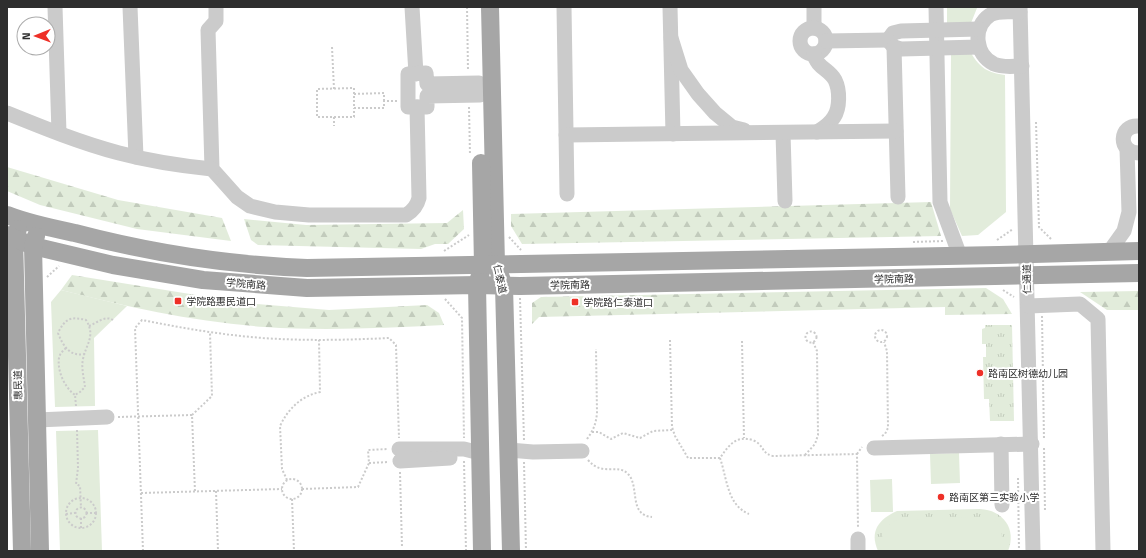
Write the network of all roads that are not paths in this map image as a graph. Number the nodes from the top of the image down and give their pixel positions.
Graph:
1 (55, 7) edge
2 (130, 7) edge
3 (216, 7) edge
4 (412, 7) edge
5 (478, 7) edge
6 (490, 7) edge
7 (564, 7) edge
8 (670, 7) edge
9 (814, 7) edge
10 (936, 7) edge
11 (1020, 9) edge
12 (814, 28) junction
13 (979, 29) junction
14 (937, 30) junction
15 (671, 38) junction
16 (826, 41) junction
17 (891, 44) junction
18 (979, 47) junction
19 (937, 48) junction
20 (814, 54) junction
21 (1022, 66) junction
22 (423, 84) junction
23 (474, 89) junction
24 (413, 104) junction
25 (7, 114) edge
26 (1139, 126) edge
27 (896, 130) junction
28 (783, 132) junction
29 (817, 132) junction
30 (59, 133) junction
31 (751, 133) junction
32 (673, 134) junction
33 (566, 135) junction
34 (1133, 151) edge
35 (136, 157) junction
36 (212, 169) junction
37 (567, 194) dead end
38 (898, 197) dead end
39 (785, 201) dead end
40 (22, 221) edge
41 (11, 237) edge
42 (33, 246) junction
43 (957, 248) junction
44 (1139, 251) edge
45 (1109, 252) junction
46 (1027, 254) junction
47 (490, 265) junction
48 (1139, 274) edge
49 (1027, 276) junction
50 (477, 285) junction
51 (504, 286) junction
52 (1035, 306) junction
53 (107, 418) road end
54 (37, 420) junction
55 (873, 443) road end
56 (1001, 444) junction
57 (1040, 444) junction
58 (582, 448) road end
59 (519, 450) junction
60 (470, 453) junction
61 (399, 455) road end
62 (1002, 505) dead end
63 (22, 551) edge
64 (40, 551) edge
65 (482, 551) edge
66 (511, 551) edge
67 (1033, 551) edge
68 (1103, 551) edge

1 - 30 street
2 - 35 street
3 - 36 street
4 - 22 street
5 - 23 main road, 仁泰道
6 - 47 main road, 仁泰道
7 - 33 street
8 - 15 street
9 - 12 street
10 - 14 street
11 - 13 street
11 - 21 street, 仁通道
12 - 16 street
12 - 20 street
13 - 14 street
13 - 18 street
14 - 17 street
14 - 19 street
15 - 31 street
15 - 32 street
16 - 17 street
16 - 20 street
17 - 19 street
17 - 27 street
18 - 19 street
18 - 21 street
19 - 43 street
20 - 29 street
21 - 46 street, 仁通道
22 - 23 street
22 - 24 street
22 - 24 street
23 - 47 main road, 仁泰道
24 - 36 street
25 - 30 street
26 - 34 street
27 - 29 street
27 - 38 street
28 - 29 street
28 - 31 street
28 - 39 street
30 - 35 street
31 - 32 street
32 - 33 street
33 - 37 street
34 - 45 street
35 - 36 street
40 - 41 main road, 惠民道
40 - 42 main road, 惠民道
40 - 47 main road, 学院南路
41 - 42 main road, 学院南路
41 - 63 main road, 惠民道
42 - 50 main road, 学院南路
42 - 54 main road, 惠民道
43 - 46 main road, 学院南路
43 - 47 main road, 学院南路
44 - 45 main road, 学院南路
45 - 46 main road, 学院南路
46 - 49 street, 仁通道
47 - 50 main road, 仁泰道
47 - 51 main road, 仁泰道
48 - 49 main road, 学院南路
49 - 51 main road, 学院南路
49 - 52 street, 仁通道
50 - 51 main road, 学院南路
50 - 60 main road, 仁泰道
51 - 59 main road, 仁泰道
52 - 57 street, 仁通道
52 - 68 street
53 - 54 street
54 - 64 main road, 惠民道
55 - 56 street
56 - 57 street
56 - 62 street
57 - 67 street, 仁通道
58 - 59 street
59 - 66 main road, 仁泰道
60 - 61 street
60 - 65 main road, 仁泰道

